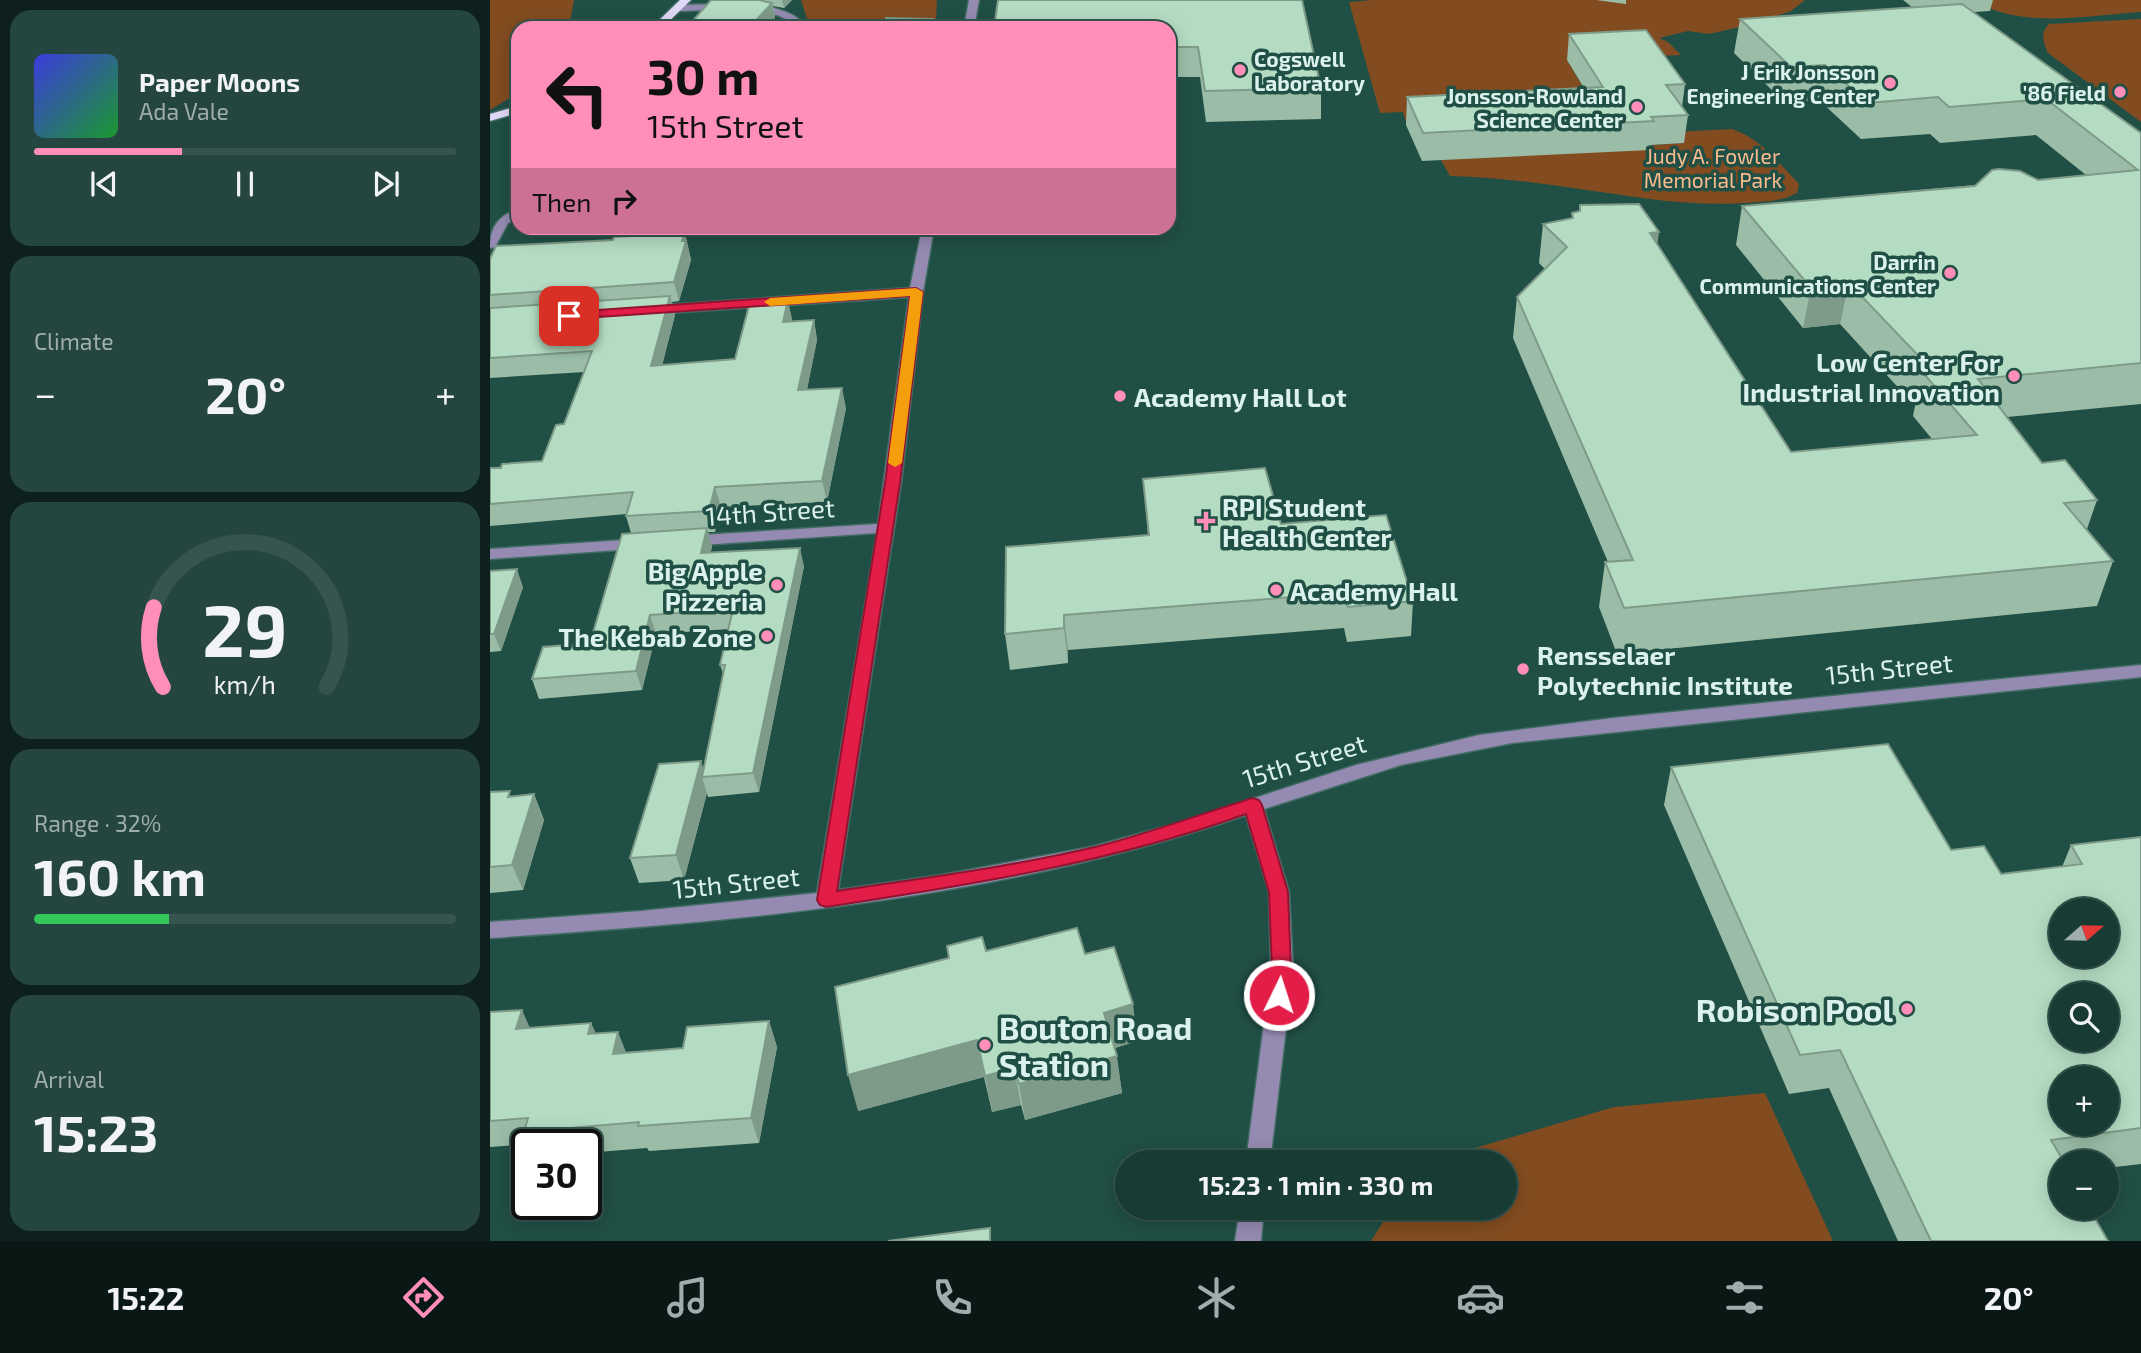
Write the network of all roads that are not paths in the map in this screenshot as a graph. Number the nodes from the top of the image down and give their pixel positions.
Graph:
1 (686, 0) edge
2 (975, 0) edge
3 (678, 8) junction
4 (664, 21) edge
5 (796, 21) edge
6 (970, 21) edge
7 (511, 111) edge
8 (490, 118) edge
9 (511, 216) edge
10 (927, 235) edge
11 (490, 243) edge
12 (916, 292) junction
13 (640, 311) edge
14 (885, 528) junction
15 (490, 554) edge
16 (2141, 671) edge
17 (1253, 805) junction
18 (826, 900) junction
19 (490, 930) edge
20 (1260, 1150) edge
21 (1251, 1220) edge
22 (1248, 1241) edge

1 - 3 main road
2 - 6 street
3 - 4 main road
3 - 5 street
7 - 8 main road
9 - 11 street
10 - 12 street
12 - 13 street
12 - 14 street
14 - 15 street, 14th Street
14 - 18 street
16 - 17 street, 15th Street
17 - 18 street, 15th Street
17 - 20 street
18 - 19 street, 15th Street
21 - 22 street

